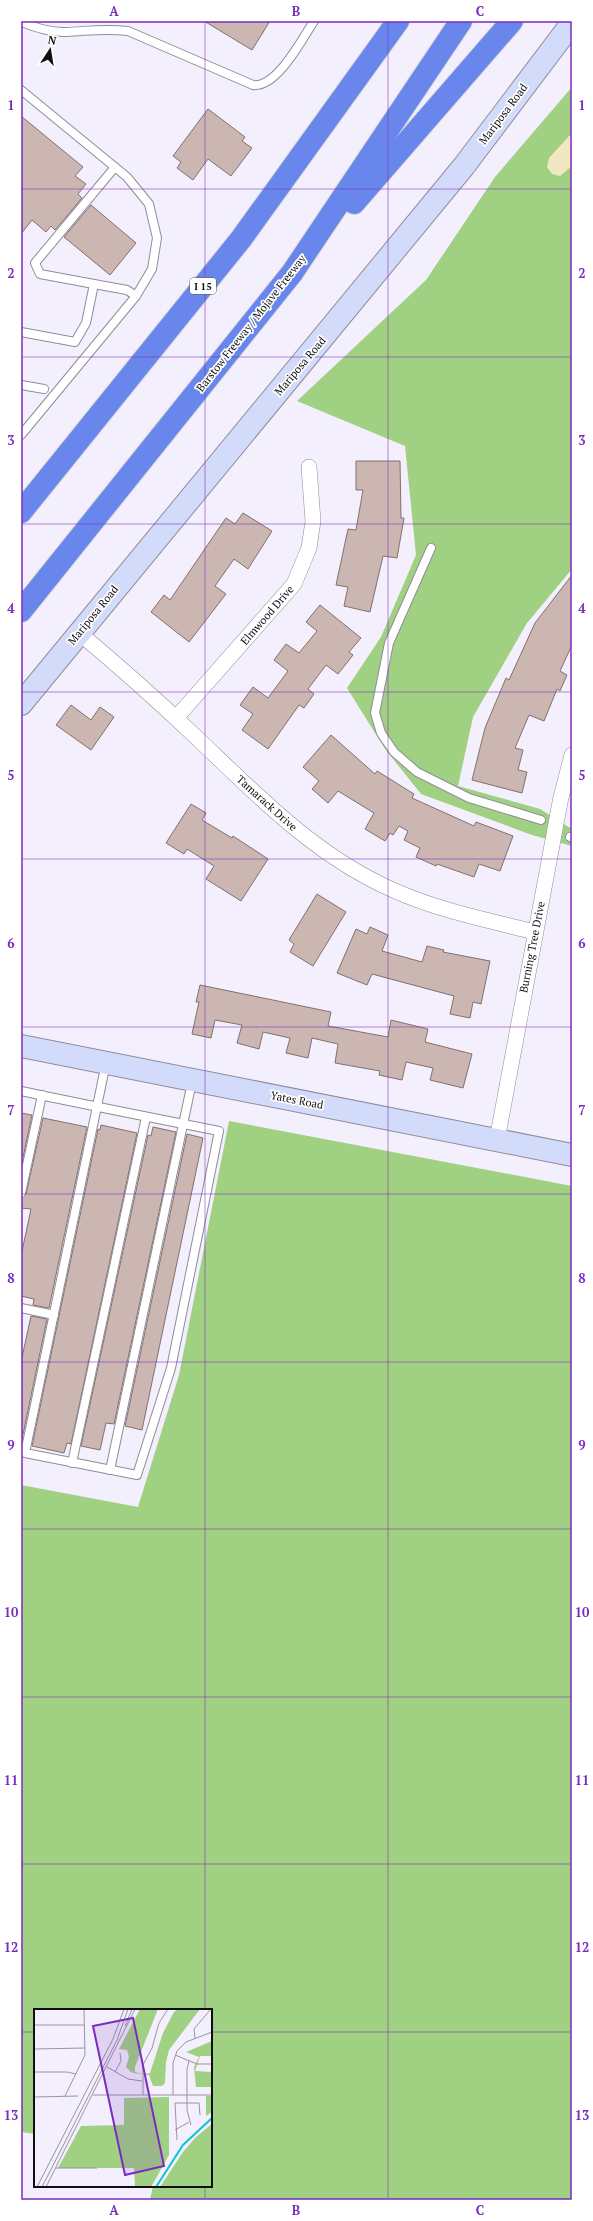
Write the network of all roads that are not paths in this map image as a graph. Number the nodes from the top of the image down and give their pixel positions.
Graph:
1 (314, 21) edge
2 (398, 21) edge
3 (461, 21) edge
4 (512, 21) edge
5 (21, 22) edge
6 (572, 23) edge
7 (21, 90) edge
8 (115, 167) junction
9 (292, 273) junction
10 (94, 284) junction
11 (136, 296) junction
12 (21, 332) edge
13 (21, 385) edge
14 (44, 390) dead end
15 (21, 435) edge
16 (309, 467) dead end
17 (21, 512) edge
18 (431, 548) dead end
19 (21, 611) edge
20 (78, 632) junction
21 (21, 704) edge
22 (176, 718) junction
23 (572, 755) edge
24 (541, 820) dead end
25 (535, 932) junction
26 (21, 1046) edge
27 (106, 1062) junction
28 (193, 1079) junction
29 (21, 1091) edge
30 (42, 1095) junction
31 (97, 1106) junction
32 (146, 1117) junction
33 (183, 1124) junction
34 (497, 1140) junction
35 (572, 1155) edge
36 (21, 1193) edge
37 (21, 1308) edge
38 (54, 1315) junction
39 (72, 1463) junction
40 (110, 1470) junction

1 - 5 lane
2 - 17 highway, I 15
3 - 9 highway, Barstow Freeway / Mojave Freeway
4 - 9 highway
6 - 20 main road, Mariposa Road
7 - 8 lane
8 - 10 lane
8 - 11 lane
9 - 19 highway, Barstow Freeway / Mojave Freeway
10 - 11 lane
10 - 12 lane
11 - 15 lane
13 - 14 lane
16 - 22 street, Elmwood Drive
18 - 24 lane
20 - 21 main road, Mariposa Road
20 - 22 street, Tamarack Drive
22 - 25 street, Tamarack Drive
23 - 25 street, Burning Tree Drive
25 - 34 street, Burning Tree Drive
26 - 27 main road, Yates Road
27 - 28 main road, Yates Road
27 - 31 lane
28 - 33 lane
28 - 34 main road, Yates Road
29 - 30 lane
30 - 31 lane
30 - 36 lane
31 - 32 lane
31 - 38 lane
32 - 33 lane
32 - 39 lane
33 - 40 lane
33 - 40 lane
34 - 35 main road, Yates Road
37 - 38 lane
38 - 39 lane
39 - 40 lane

